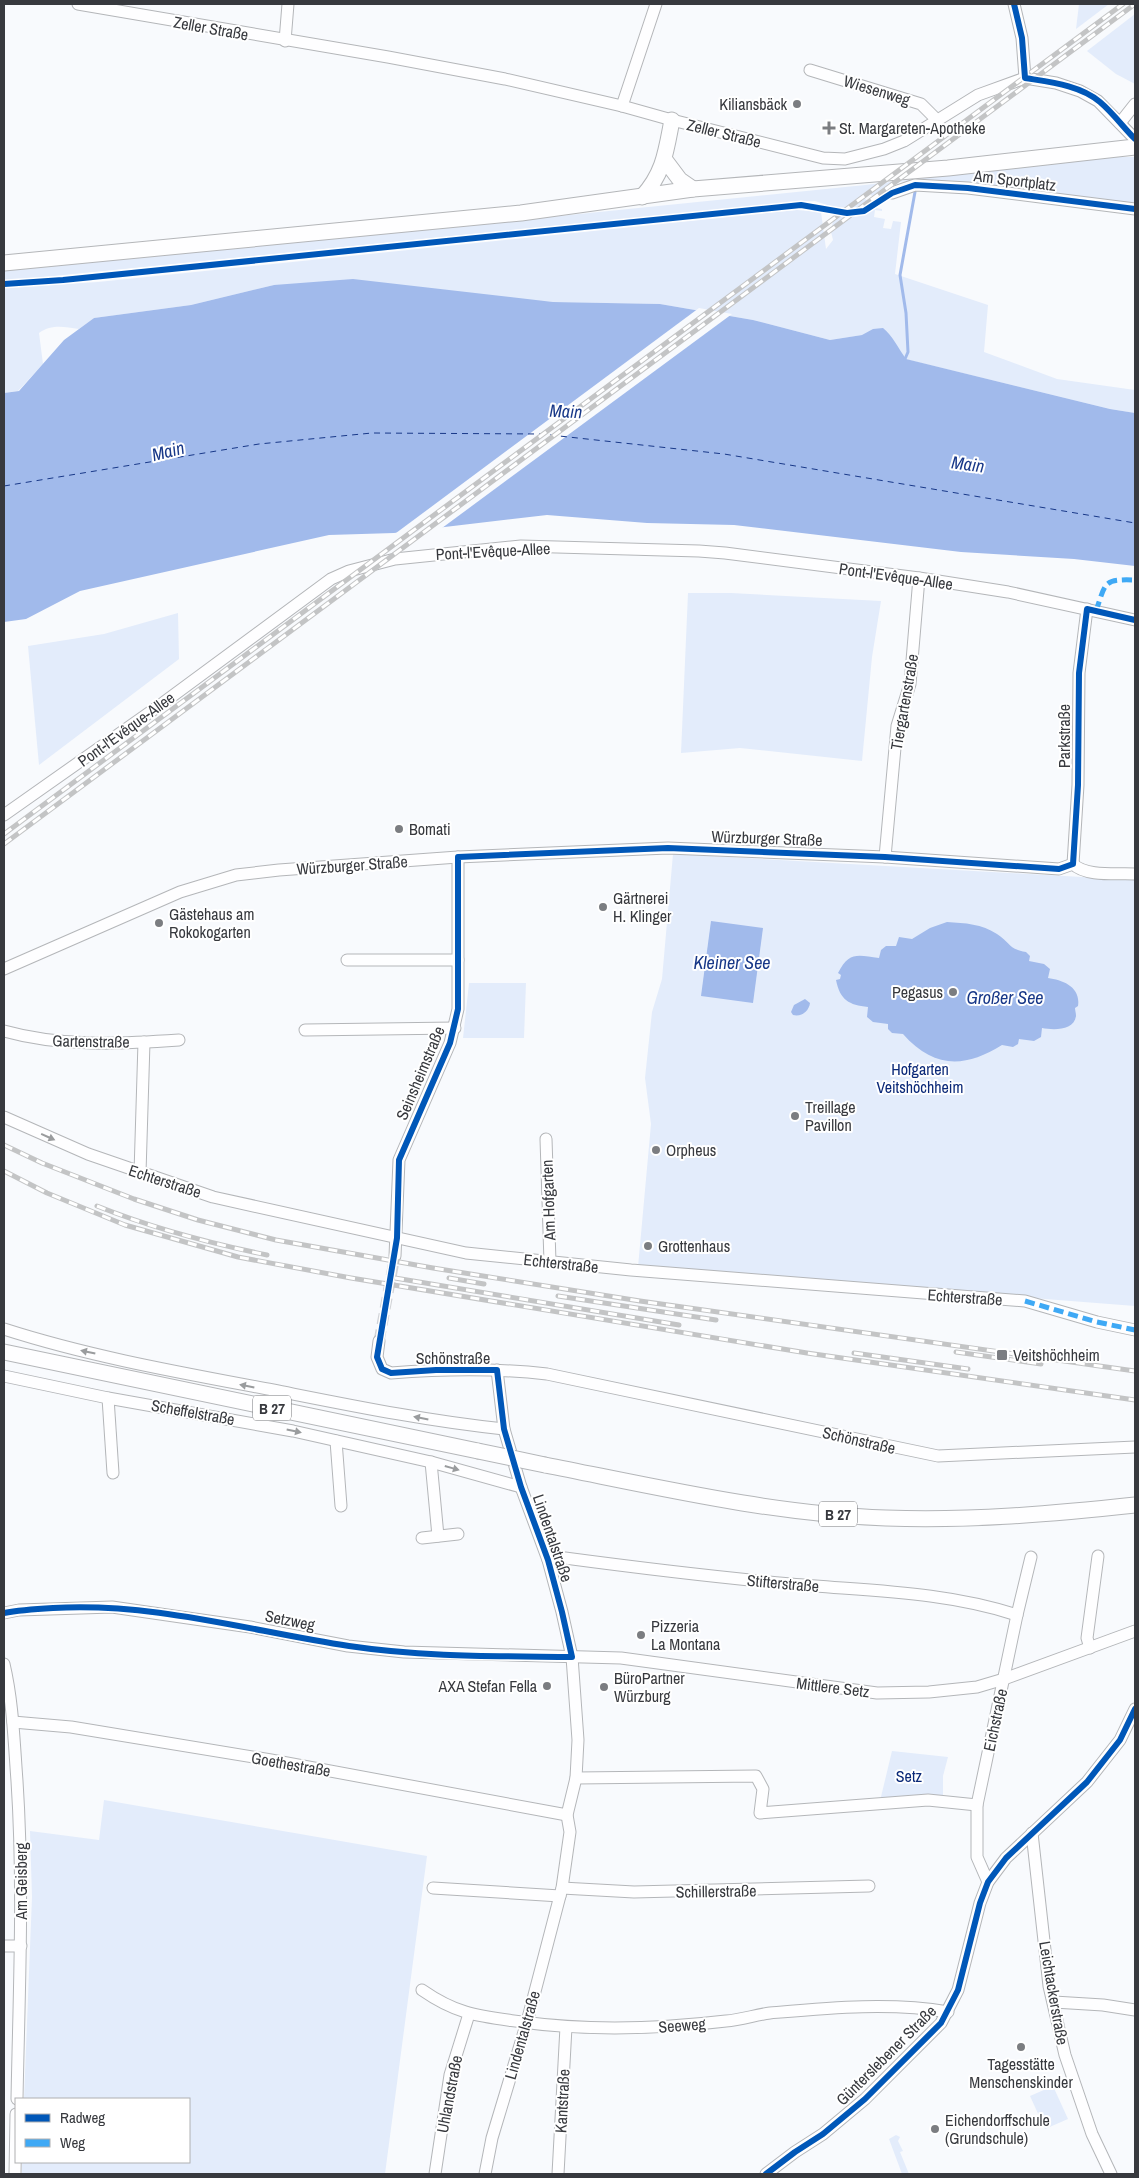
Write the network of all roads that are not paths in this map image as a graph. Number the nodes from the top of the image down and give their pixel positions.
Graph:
1 (78, 4) edge
2 (288, 4) edge
3 (656, 4) edge
4 (1014, 4) edge
5 (285, 40) junction
6 (810, 70) dead end
7 (1025, 78) junction
8 (1135, 104) edge
9 (622, 106) junction
10 (672, 120) junction
11 (937, 120) junction
12 (1120, 123) junction
13 (1134, 141) edge
14 (665, 160) junction
15 (693, 189) junction
16 (892, 192) dead end
17 (642, 197) junction
18 (1135, 209) edge
19 (4, 263) edge
20 (919, 578) junction
21 (1087, 608) junction
22 (1135, 620) edge
23 (4, 816) edge
24 (458, 857) junction
25 (885, 857) junction
26 (1073, 864) junction
27 (1135, 874) edge
28 (347, 960) dead end
29 (458, 960) junction
30 (4, 969) edge
31 (455, 1028) junction
32 (305, 1030) dead end
33 (4, 1031) edge
34 (179, 1040) dead end
35 (144, 1042) junction
36 (4, 1117) edge
37 (546, 1139) dead end
38 (140, 1173) junction
39 (397, 1238) junction
40 (395, 1256) tunnel mouth
41 (550, 1262) junction
42 (4, 1329) edge
43 (1135, 1330) edge
44 (379, 1340) tunnel mouth
45 (4, 1352) edge
46 (497, 1370) junction
47 (4, 1376) edge
48 (108, 1398) junction
49 (504, 1429) junction
50 (336, 1441) junction
51 (1135, 1447) edge
52 (431, 1462) junction
53 (113, 1473) dead end
54 (521, 1487) junction
55 (1135, 1505) edge
56 (342, 1506) dead end
57 (458, 1534) dead end
58 (438, 1536) junction
59 (422, 1538) dead end
60 (1098, 1556) dead end
61 (1031, 1558) dead end
62 (548, 1560) junction
63 (4, 1613) edge
64 (1016, 1615) junction
65 (1135, 1630) edge
66 (1090, 1648) junction
67 (572, 1658) junction
68 (4, 1664) edge
69 (1004, 1679) junction
70 (1135, 1709) edge
71 (12, 1722) junction
72 (576, 1778) junction
73 (977, 1804) junction
74 (567, 1815) junction
75 (1032, 1833) junction
76 (988, 1882) junction
77 (869, 1886) dead end
78 (433, 1888) dead end
79 (561, 1892) junction
80 (4, 1946) edge
81 (21, 1946) junction
82 (422, 1990) dead end
83 (1054, 2002) junction
84 (1135, 2010) edge
85 (948, 2012) junction
86 (469, 2014) junction
87 (527, 2022) junction
88 (566, 2027) junction
89 (17, 2098) edge
90 (435, 2174) edge
91 (486, 2174) edge
92 (558, 2174) edge
93 (766, 2174) edge
94 (1111, 2174) edge

1 - 5 street, Zeller Straße
2 - 5 street
3 - 9 street
4 - 7 street
5 - 9 street, Zeller Straße
6 - 11 street, Wiesenweg
7 - 11 street, Zeller Straße
7 - 12 street
8 - 12 street
9 - 10 street, Zeller Straße
10 - 11 street, Zeller Straße
10 - 14 main road
12 - 13 street
13 - 15 main road
14 - 15 main road
14 - 17 main road
15 - 17 main road
16 - 18 street, Am Sportplatz
17 - 19 main road
20 - 21 street, Pont-l'Evêque-Allee
20 - 23 street, Pont-l'Evêque-Allee
20 - 25 street, Tiergartenstraße
21 - 22 street, Pont-l'Evêque-Allee
21 - 26 street, Parkstraße
24 - 25 street, Würzburger Straße
24 - 29 street, Seinsheimstraße
24 - 30 street, Würzburger Straße
25 - 26 street, Würzburger Straße
26 - 27 street, Würzburger Straße
28 - 29 street
29 - 31 street, Seinsheimstraße
31 - 32 street, Seinsheimstraße
31 - 39 street, Seinsheimstraße
33 - 35 street, Gartenstraße
34 - 35 street, Gartenstraße
35 - 38 street
36 -> 38 street, Echterstraße
37 - 41 street, Am Hofgarten
38 - 39 street, Echterstraße
39 - 40 street
39 - 41 street, Echterstraße
41 - 43 street, Echterstraße
49 -> 42 street
44 - 46 street, Schönstraße
45 - 55 main road, B 27, bridge
46 - 49 street, Schönstraße
46 - 51 street, Schönstraße
47 - 48 street, Scheffelstraße
48 -> 50 street, Scheffelstraße
48 - 53 street
49 - 54 street, Lindentalstraße
50 - 52 street, Scheffelstraße
50 - 56 street
52 -> 54 street, Scheffelstraße
52 - 58 street
54 - 62 street, Lindentalstraße
57 - 58 street
58 - 59 street
60 - 66 street
61 - 64 street, Eichstraße
62 - 64 street, Stifterstraße
62 - 67 street, Lindentalstraße
63 - 67 street, Setzweg
64 - 69 street, Eichstraße
65 - 66 street, Mittlere Setz
66 - 69 street, Mittlere Setz
67 - 69 street, Mittlere Setz
67 - 72 street, Lindentalstraße
68 - 71 street, Am Geisberg
69 - 73 street, Eichstraße
70 - 75 street, Günterslebener Straße
71 - 74 street, Goethestraße
71 - 81 street, Am Geisberg
72 - 73 street
72 - 74 street, Lindentalstraße
73 - 76 street, Eichstraße
74 - 79 street, Lindentalstraße
75 - 76 street, Günterslebener Straße
75 - 83 street, Leichtackerstraße
76 - 85 street, Günterslebener Straße
77 - 79 street, Schillerstraße
78 - 79 street
79 - 87 street, Lindentalstraße
80 - 81 street
81 - 89 street, Am Geisberg
82 - 86 street, Seeweg
83 - 84 street
83 - 94 street, Leichtackerstraße
85 - 88 street, Seeweg
85 - 93 street, Günterslebener Straße
86 - 87 street, Seeweg
86 - 90 street, Uhlandstraße
87 - 88 street, Seeweg
87 - 91 street, Lindentalstraße
88 - 92 street, Kantstraße

